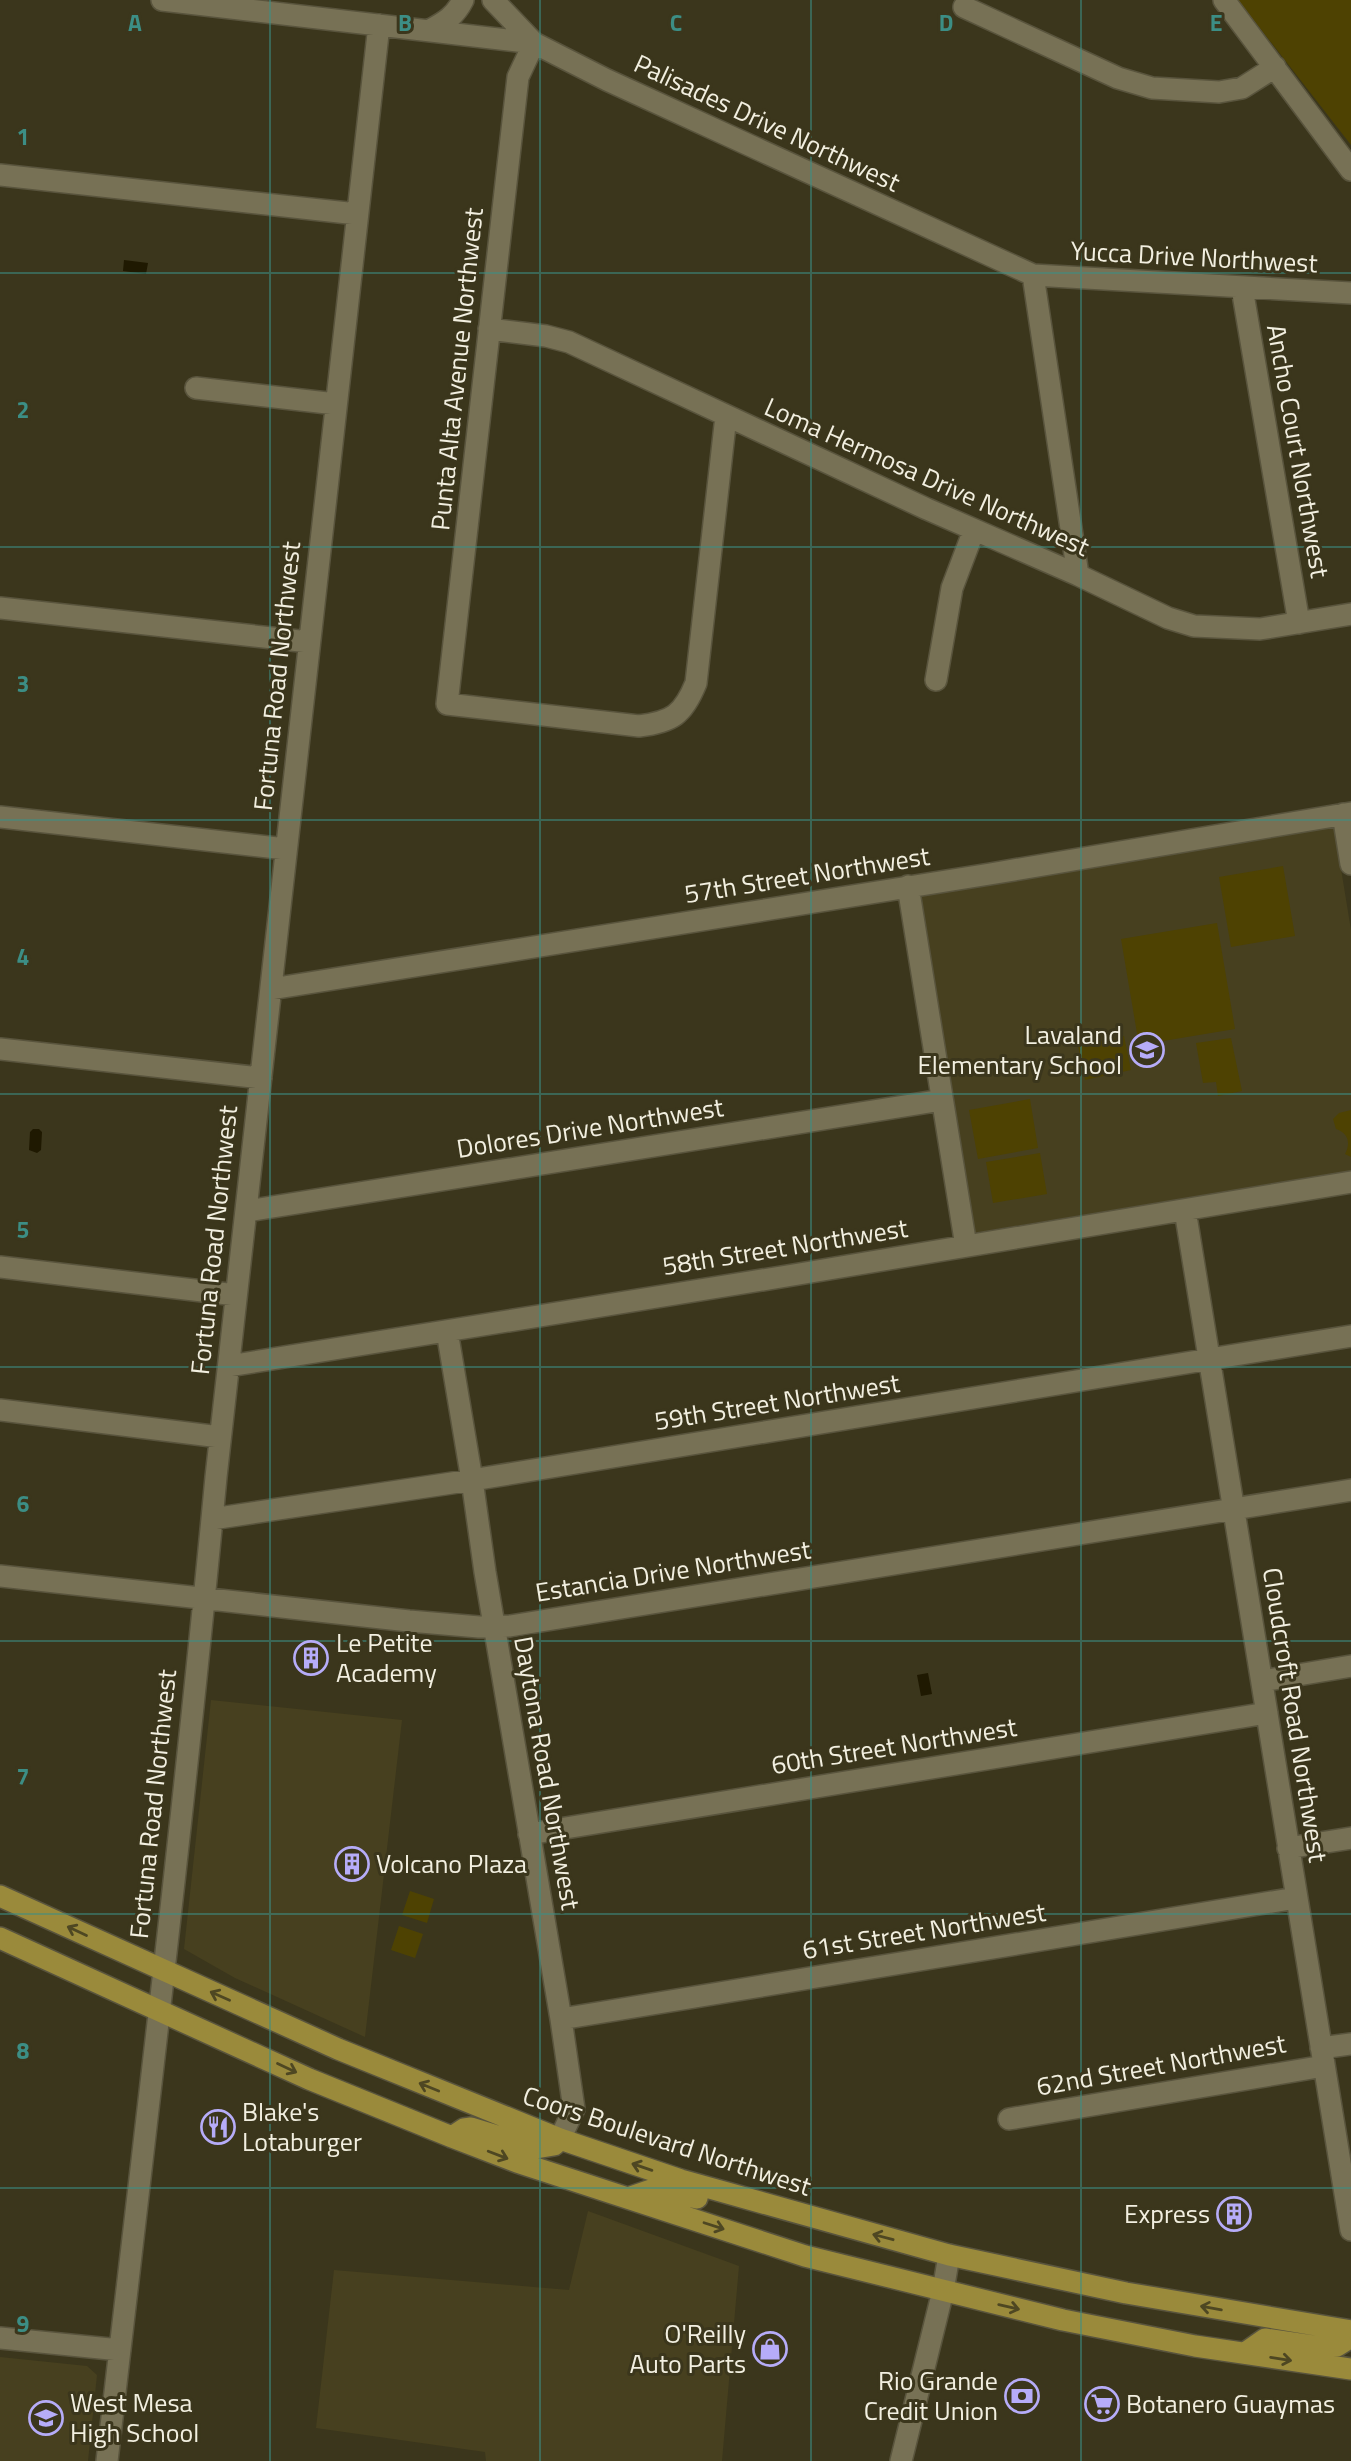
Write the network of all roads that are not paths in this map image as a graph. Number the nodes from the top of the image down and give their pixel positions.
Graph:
1 (162, 0) edge
2 (463, 0) edge
3 (493, 0) edge
4 (1224, 0) edge
5 (964, 7) dead end
6 (379, 25) junction
7 (430, 30) junction
8 (534, 43) junction
9 (1275, 67) junction
10 (1351, 170) edge
11 (0, 175) edge
12 (357, 214) junction
13 (1033, 275) junction
14 (1242, 288) junction
15 (1351, 293) edge
16 (489, 330) junction
17 (196, 388) dead end
18 (336, 404) junction
19 (726, 416) junction
20 (974, 530) junction
21 (1078, 575) junction
22 (0, 608) edge
23 (1351, 614) edge
24 (1299, 623) junction
25 (309, 642) junction
26 (936, 680) dead end
27 (1347, 814) edge
28 (0, 817) edge
29 (286, 849) junction
30 (1351, 864) edge
31 (908, 887) junction
32 (271, 989) junction
33 (0, 1049) edge
34 (261, 1078) junction
35 (942, 1100) junction
36 (1351, 1182) edge
37 (1185, 1210) junction
38 (247, 1211) junction
39 (966, 1246) junction
40 (0, 1267) edge
41 (236, 1295) junction
42 (447, 1331) junction
43 (1351, 1336) edge
44 (1209, 1359) junction
45 (229, 1366) junction
46 (0, 1410) edge
47 (220, 1437) junction
48 (472, 1480) junction
49 (1351, 1490) edge
50 (1234, 1509) junction
51 (212, 1519) junction
52 (0, 1576) edge
53 (205, 1600) junction
54 (494, 1626) junction
55 (1351, 1666) edge
56 (1262, 1681) junction
57 (1267, 1713) junction
58 (529, 1834) junction
59 (1351, 1838) edge
60 (1289, 1848) junction
61 (0, 1896) edge
62 (1296, 1898) junction
63 (0, 1938) edge
64 (163, 1970) junction
65 (159, 2010) junction
66 (561, 2019) junction
67 (1351, 2043) edge
68 (1322, 2057) junction
69 (1009, 2119) dead end
70 (452, 2137) junction
71 (560, 2139) junction
72 (628, 2198) junction
73 (754, 2202) junction
74 (1351, 2230) edge
75 (949, 2255) junction
76 (943, 2291) junction
77 (1351, 2331) edge
78 (1351, 2337) edge
79 (0, 2338) edge
80 (120, 2350) junction
81 (1245, 2353) junction
82 (1351, 2369) edge
83 (107, 2461) edge
84 (901, 2461) edge

1 - 6 street
2 - 7 street
3 - 8 street, Palisades Drive Northwest
4 - 9 street
5 - 9 street
6 - 7 street
6 - 12 street, Fortuna Road Northwest
7 - 8 street
8 - 13 street, Palisades Drive Northwest
8 - 16 street, Punta Alta Avenue Northwest
9 - 10 street
11 - 12 street
12 - 18 street, Fortuna Road Northwest
13 - 14 street, Yucca Drive Northwest
13 - 21 street
14 - 15 street, Yucca Drive Northwest
14 - 24 street, Ancho Court Northwest
16 - 19 street, Loma Hermosa Drive Northwest
16 - 19 street, Punta Alta Avenue Northwest
17 - 18 street
18 - 25 street, Fortuna Road Northwest
19 - 20 street, Loma Hermosa Drive Northwest
20 - 21 street, Loma Hermosa Drive Northwest
20 - 26 street
21 - 24 street, Loma Hermosa Drive Northwest
22 - 25 street
23 - 24 street, Loma Hermosa Drive Northwest
25 - 29 street, Fortuna Road Northwest
27 - 30 street
27 - 31 street, 57th Street Northwest
28 - 29 street
29 - 32 street, Fortuna Road Northwest
31 - 32 street, 57th Street Northwest
31 - 35 street
32 - 34 street, Fortuna Road Northwest
33 - 34 street
34 - 38 street, Fortuna Road Northwest
35 - 38 street, Dolores Drive Northwest
35 - 39 street
36 - 37 street, 58th Street Northwest
37 - 39 street, 58th Street Northwest
37 - 44 street, Cloudcroft Road Northwest
38 - 41 street, Fortuna Road Northwest
39 - 42 street, 58th Street Northwest
40 - 41 street
41 - 45 street, Fortuna Road Northwest
42 - 45 street, 58th Street Northwest
42 - 48 street, Daytona Road Northwest
43 - 44 street, 59th Street Northwest
44 - 48 street, 59th Street Northwest
44 - 50 street, Cloudcroft Road Northwest
45 - 47 street, Fortuna Road Northwest
46 - 47 street
47 - 51 street, Fortuna Road Northwest
48 - 51 street, 59th Street Northwest
48 - 54 street, Daytona Road Northwest
49 - 50 street, Estancia Drive Northwest
50 - 54 street, Estancia Drive Northwest
50 - 56 street, Cloudcroft Road Northwest
51 - 53 street, Fortuna Road Northwest
52 - 53 street, Estancia Drive Northwest
53 - 54 street, Estancia Drive Northwest
53 - 64 street, Fortuna Road Northwest
54 - 58 street, Daytona Road Northwest
55 - 56 street
56 - 57 street, Cloudcroft Road Northwest
57 - 58 street, 60th Street Northwest
57 - 60 street, Cloudcroft Road Northwest
58 - 66 street, Daytona Road Northwest
59 - 60 street
60 - 62 street, Cloudcroft Road Northwest
64 -> 61 main road, Coors Boulevard Northwest
62 - 66 street, 61st Street Northwest
62 - 68 street, Cloudcroft Road Northwest
63 - 65 main road
64 - 65 street, Fortuna Road Northwest
71 -> 64 main road, Coors Boulevard Northwest
65 -> 70 main road
65 - 80 street, Fortuna Road Northwest
66 - 71 street, Daytona Road Northwest
67 - 68 street, 62nd Street Northwest
68 - 69 street, 62nd Street Northwest
68 - 74 street, Cloudcroft Road Northwest
70 - 71 main road
70 -> 72 main road
73 -> 71 main road, Coors Boulevard Northwest
72 - 73 main road
72 -> 76 main road
75 -> 73 main road, Coors Boulevard Northwest
75 - 76 street
77 -> 75 main road, Coors Boulevard Northwest
76 -> 81 main road
76 - 84 street
78 - 81 main road
79 - 80 street
80 - 83 street, Fortuna Road Northwest
81 -> 82 main road

